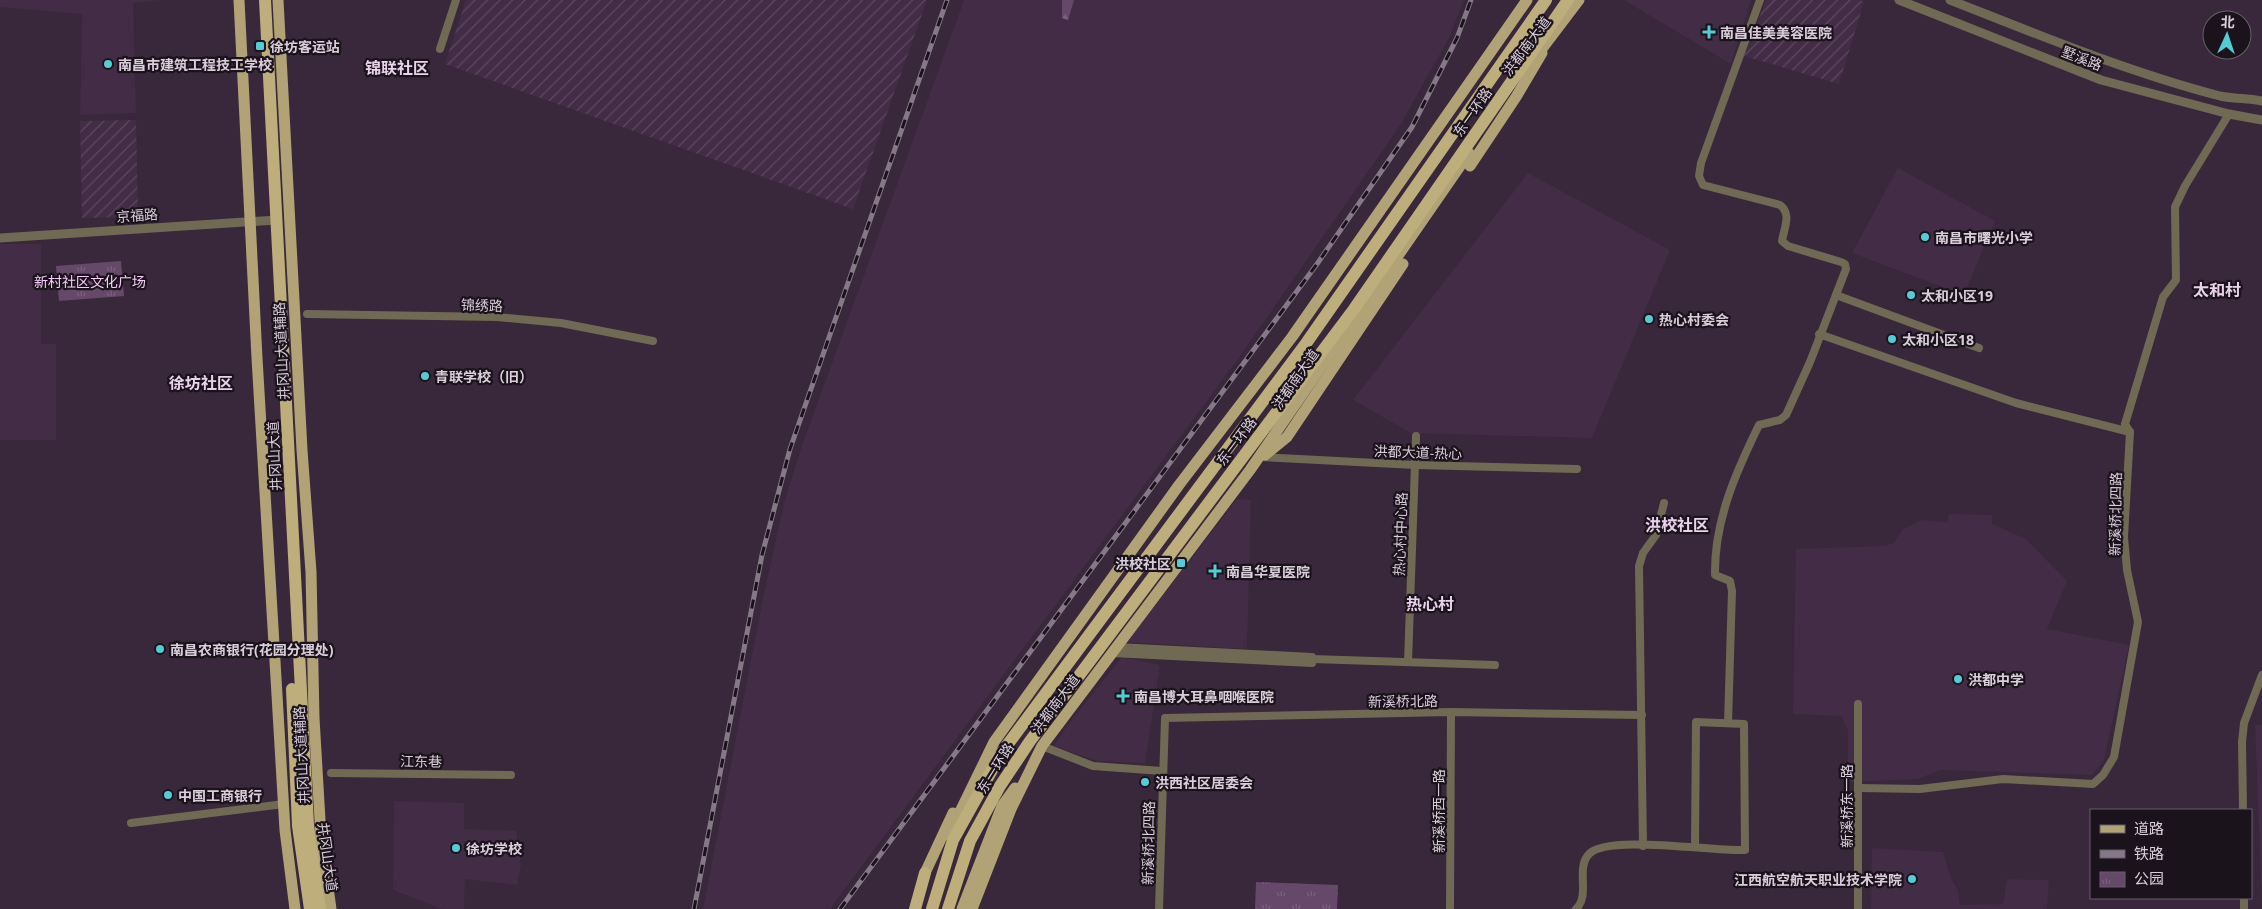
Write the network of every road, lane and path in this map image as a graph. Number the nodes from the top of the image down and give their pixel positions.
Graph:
1 (239, 0) edge
2 (258, 0) edge
3 (265, 0) edge
4 (278, 0) edge
5 (456, 0) edge
6 (1527, 0) edge
7 (1546, 0) edge
8 (1568, 0) edge
9 (1573, 0) edge
10 (1579, 0) edge
11 (1760, 0) edge
12 (1899, 0) edge
13 (1950, 0) edge
14 (440, 49) dead end
15 (2262, 101) edge
16 (2229, 114) junction
17 (2262, 120) edge
18 (273, 220) junction
19 (252, 221) junction
20 (0, 238) edge
21 (1836, 295) junction
22 (308, 314) dead end
23 (1819, 334) junction
24 (653, 341) dead end
25 (1979, 348) dead end
26 (2130, 432) junction
27 (1416, 436) dead end
28 (1259, 457) junction
29 (1415, 465) junction
30 (1251, 468) junction
31 (1577, 469) dead end
32 (1664, 503) dead end
33 (1115, 650) junction
34 (1408, 662) junction
35 (1495, 665) dead end
36 (2262, 675) edge
37 (1858, 704) dead end
38 (1451, 712) junction
39 (1642, 715) junction
40 (1165, 718) joint
41 (1728, 723) junction
42 (994, 742) junction
43 (1040, 751) junction
44 (1162, 771) junction
45 (332, 773) dead end
46 (511, 775) dead end
47 (1859, 788) junction
48 (284, 804) junction
49 (2243, 809) edge
50 (131, 823) dead end
51 (1644, 846) junction
52 (1695, 847) junction
53 (925, 873) joint
54 (295, 909) edge
55 (310, 909) edge
56 (320, 909) edge
57 (331, 909) edge
58 (915, 909) edge
59 (930, 909) edge
60 (948, 909) edge
61 (962, 909) edge
62 (972, 909) edge
63 (1159, 909) edge
64 (1450, 909) edge
65 (1576, 909) edge
66 (1858, 909) edge

1 - 19 main road, 井冈山大道辅路
2 - 18 highway, 井冈山大道
3 - 18 highway, 井冈山大道
4 - 57 main road, 井冈山大道辅路
5 - 14 street
6 - 42 main road, 洪都南大道
7 - 59 highway, 东一环路
8 - 60 highway, 东一环路
9 - 30 main road
10 - 28 main road, 洪都南大道
11 - 21 street
12 - 16 street, 墅溪路
13 - 15 street, 墅溪路
16 - 17 street, 墅溪路
16 - 26 street, 新溪桥北四路
18 - 19 street, 京福路
18 - 55 highway, 井冈山大道
18 - 56 highway, 井冈山大道
19 - 20 street, 京福路
19 - 48 main road, 井冈山大道辅路
21 - 23 street
21 - 25 street
22 - 24 street, 锦绣路
23 - 26 street
23 - 41 street
26 - 47 street, 新溪桥北四路
27 - 29 street, 热心村中心路
28 - 29 street, 洪都大道-热心
28 - 30 main road, 洪都南大道
29 - 31 street, 洪都大道-热心
29 - 34 street, 热心村中心路
30 - 33 main road, 洪都南大道
32 - 39 street
33 - 34 street
33 - 43 main road, 洪都南大道
34 - 35 street
36 - 49 street
37 - 47 street, 新溪桥东一路
38 - 39 street, 新溪桥北路
38 - 40 street, 新溪桥北路
38 - 64 street, 新溪桥西一路
39 - 51 street
40 - 44 street, 新溪桥北四路
41 - 52 street
41 - 52 street
42 - 53 main road
42 - 59 main road, 洪都南大道
43 - 44 street
43 - 61 main road
43 - 62 main road, 洪都南大道
44 - 63 street, 新溪桥北四路
45 - 46 street, 江东巷
47 - 66 street, 新溪桥东一路
48 - 50 street
48 - 54 main road, 井冈山大道辅路
51 - 52 street
51 - 65 street
53 - 58 highway

